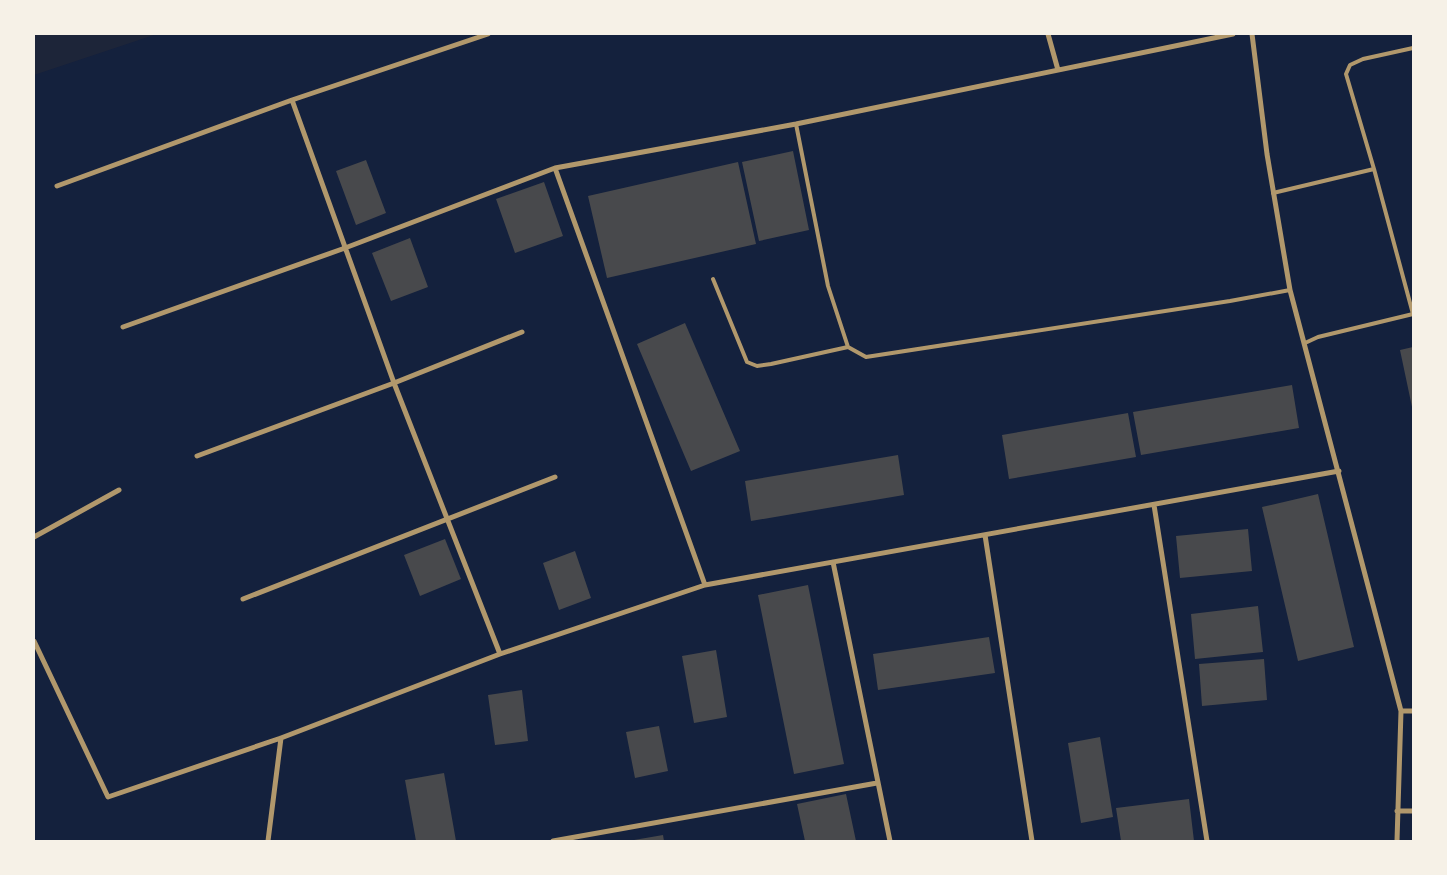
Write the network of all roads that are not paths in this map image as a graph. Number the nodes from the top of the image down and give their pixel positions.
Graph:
1 (488, 34) edge
2 (1048, 34) edge
3 (1233, 34) edge
4 (1252, 34) edge
5 (1413, 48) edge
6 (1058, 70) junction
7 (292, 100) junction
8 (796, 124) junction
9 (555, 168) junction
10 (1374, 169) junction
11 (57, 186) dead end
12 (1273, 193) junction
13 (345, 248) junction
14 (713, 279) dead end
15 (1290, 290) junction
16 (1413, 314) edge
17 (123, 327) dead end
18 (522, 332) dead end
19 (1305, 343) junction
20 (848, 347) junction
21 (394, 382) junction
22 (197, 456) dead end
23 (1339, 470) junction
24 (555, 477) dead end
25 (119, 490) dead end
26 (1154, 505) junction
27 (448, 518) junction
28 (985, 534) junction
29 (34, 536) edge
30 (833, 562) junction
31 (705, 585) junction
32 (243, 599) dead end
33 (34, 641) edge
34 (500, 654) junction
35 (1401, 711) junction
36 (1413, 711) edge
37 (281, 738) junction
38 (877, 783) junction
39 (1397, 811) junction
40 (1413, 811) edge
41 (268, 841) edge
42 (553, 841) edge
43 (890, 841) edge
44 (1032, 841) edge
45 (1207, 841) edge
46 (1397, 841) edge

1 - 7 street
2 - 6 street
3 - 6 street
4 - 12 street
5 - 10 lane
6 - 8 street
7 - 11 street
7 - 13 street
8 - 9 street
8 - 20 lane
9 - 13 street
9 - 31 street
10 - 12 lane
10 - 16 lane
12 - 15 street
13 - 17 street
13 - 21 street
14 - 20 lane
15 - 19 street
15 - 20 lane
16 - 19 lane
18 - 21 street
19 - 23 street
21 - 22 street
21 - 27 street
23 - 26 street
23 - 35 street
24 - 27 street
25 - 29 street
26 - 28 street
26 - 45 street
27 - 32 street
27 - 34 street
28 - 30 street
28 - 44 street
30 - 31 street
30 - 38 street
31 - 34 street
33 - 37 street
34 - 37 street
35 - 36 street
35 - 39 street
37 - 41 street
38 - 42 street
38 - 43 street
39 - 40 street
39 - 46 street

